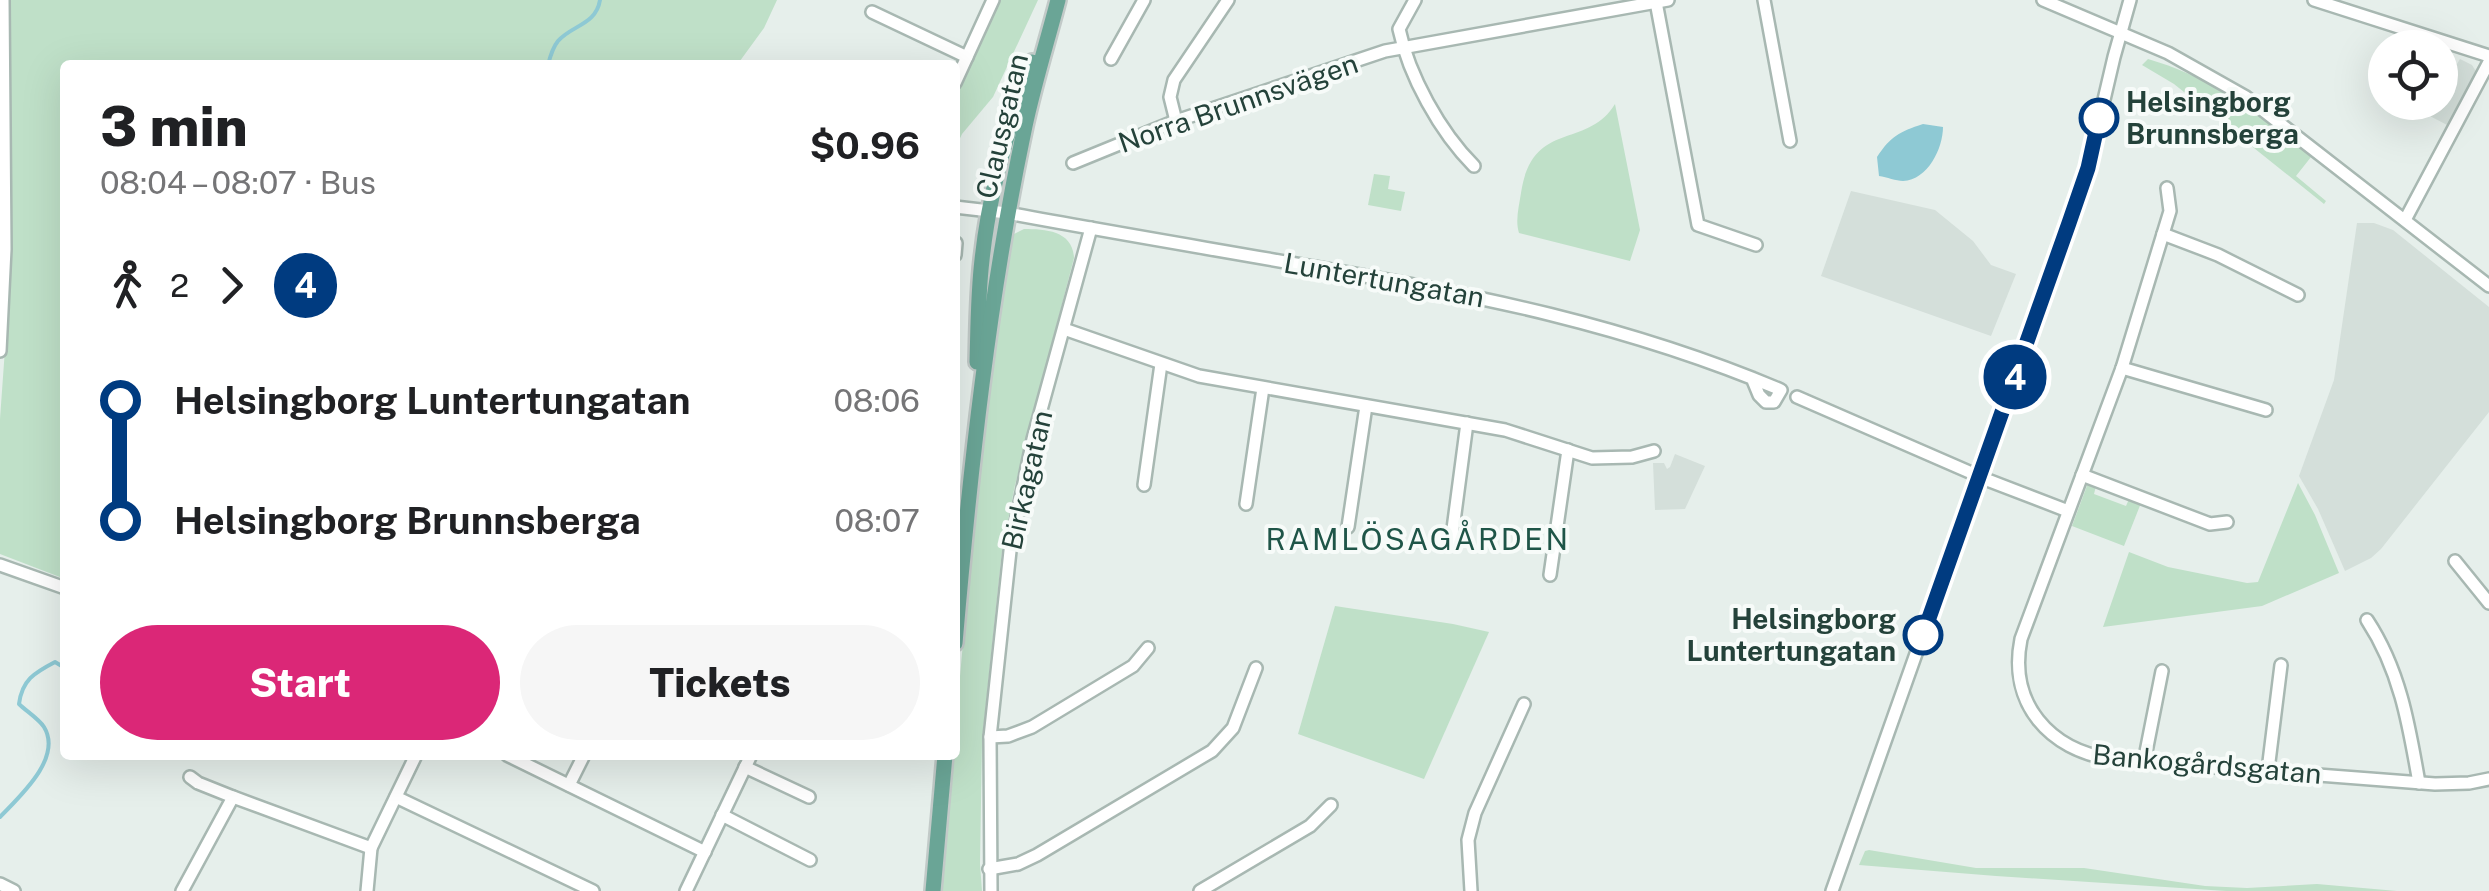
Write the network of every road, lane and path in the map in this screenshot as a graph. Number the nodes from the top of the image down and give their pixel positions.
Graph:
1 (3, 0) edge
2 (994, 0) edge
3 (1057, 0) edge
4 (1144, 0) edge
5 (1228, 0) edge
6 (1415, 0) edge
7 (1764, 0) edge
8 (2043, 0) edge
9 (2130, 0) edge
10 (2314, 0) edge
11 (1662, 1) edge
12 (872, 12) dead end
13 (2121, 32) junction
14 (1404, 47) junction
15 (967, 57) junction
16 (2489, 59) edge
17 (1111, 60) dead end
18 (960, 72) edge
19 (1176, 121) junction
20 (1790, 140) dead end
21 (1073, 163) dead end
22 (1474, 166) dead end
23 (2167, 188) dead end
24 (960, 207) edge
25 (989, 210) junction
26 (1008, 213) junction
27 (2405, 220) junction
28 (1091, 228) junction
29 (2164, 234) junction
30 (1756, 245) dead end
31 (2489, 286) edge
32 (2298, 295) dead end
33 (1064, 329) junction
34 (0, 351) edge
35 (1161, 364) junction
36 (2122, 368) junction
37 (1752, 378) dead end
38 (1263, 388) junction
39 (1797, 397) dead end
40 (1366, 406) junction
41 (2266, 410) dead end
42 (1467, 423) junction
43 (974, 441) junction
44 (1568, 450) junction
45 (1654, 451) dead end
46 (1980, 476) junction
47 (2082, 476) junction
48 (1144, 485) dead end
49 (1246, 504) dead end
50 (2068, 511) junction
51 (2227, 522) dead end
52 (1348, 527) dead end
53 (1451, 544) dead end
54 (2455, 561) dead end
55 (0, 565) edge
56 (1550, 575) dead end
57 (60, 586) edge
58 (960, 590) edge
59 (2489, 603) edge
60 (2367, 620) dead end
61 (1148, 648) dead end
62 (2280, 665) dead end
63 (1256, 668) dead end
64 (2162, 671) dead end
65 (1524, 704) dead end
66 (990, 737) junction
67 (414, 760) edge
68 (517, 760) edge
69 (582, 760) edge
70 (945, 760) edge
71 (748, 761) edge
72 (2144, 762) junction
73 (2268, 770) junction
74 (190, 777) dead end
75 (2489, 779) edge
76 (2419, 783) junction
77 (569, 785) junction
78 (396, 796) junction
79 (233, 797) junction
80 (810, 798) dead end
81 (1331, 805) dead end
82 (722, 815) junction
83 (371, 848) junction
84 (705, 852) junction
85 (810, 860) dead end
86 (990, 869) junction
87 (0, 884) edge
88 (14, 891) edge
89 (182, 891) edge
90 (367, 891) edge
91 (594, 891) edge
92 (686, 891) edge
93 (933, 891) edge
94 (990, 891) edge
95 (1200, 891) edge
96 (1471, 891) edge
97 (1832, 891) edge

1 - 34 street
2 - 15 street
3 - 25 main road, Clausgatan
3 - 26 main road, Clausgatan
4 - 17 street
5 - 19 street
6 - 14 street
7 - 20 street
8 - 13 street
9 - 13 street
10 - 16 street
11 - 14 street, Norra Brunnsvägen
11 - 30 street, Norra Brunnsvägen
12 - 15 street
13 - 27 street
13 - 46 street
14 - 19 street, Norra Brunnsvägen
14 - 22 street
15 - 18 street
16 - 27 street
19 - 21 street, Norra Brunnsvägen
23 - 29 street, Bankogårdsgatan
24 - 25 street, Luntertungatan
25 - 26 street, Luntertungatan
25 - 43 main road, Clausgatan
26 - 28 street, Luntertungatan
26 - 43 main road, Clausgatan
27 - 31 street
28 - 33 street, Birkagatan
28 - 37 street, Luntertungatan
29 - 32 street
29 - 36 street, Bankogårdsgatan
33 - 35 street
33 - 66 street, Birkagatan
35 - 38 street
35 - 48 street
36 - 41 street
36 - 47 street, Bankogårdsgatan
38 - 40 street
38 - 49 street
39 - 46 street
40 - 42 street
40 - 52 street
42 - 44 street
42 - 53 street
43 - 58 main road, Clausgatan
44 - 45 street
44 - 56 street
46 - 50 street
46 - 97 street
47 - 50 street, Bankogårdsgatan
47 - 51 street
50 - 72 street, Bankogårdsgatan
54 - 59 street
55 - 57 street
60 - 76 street
61 - 66 street
62 - 73 street
63 - 86 street
64 - 72 street
65 - 96 street
66 - 86 street, Birkagatan
67 - 78 street
68 - 77 street
69 - 77 street
70 - 93 main road
71 - 80 street
71 - 82 street
72 - 73 street, Bankogårdsgatan
73 - 76 street, Bankogårdsgatan
74 - 79 street
75 - 76 street, Bankogårdsgatan
77 - 84 street
78 - 83 street
78 - 91 street
79 - 83 street
79 - 89 street
81 - 95 street
82 - 84 street
82 - 85 street
83 - 90 street
84 - 92 street
86 - 94 street, Birkagatan
87 - 88 street

